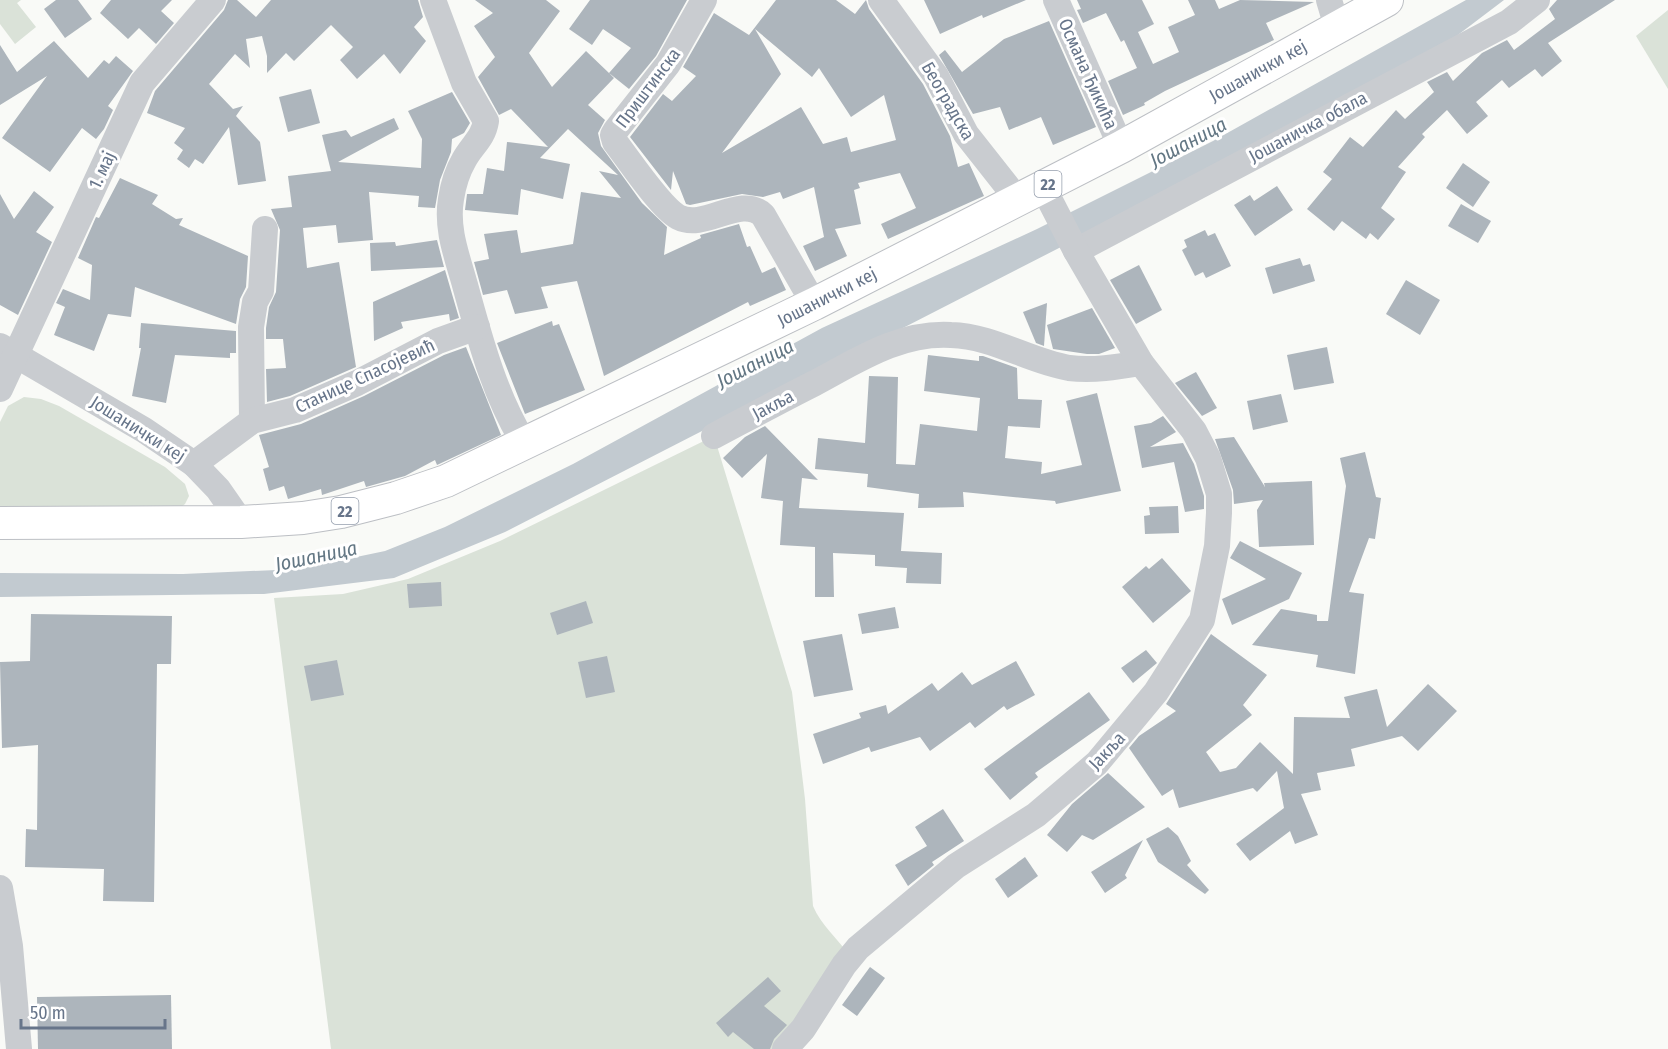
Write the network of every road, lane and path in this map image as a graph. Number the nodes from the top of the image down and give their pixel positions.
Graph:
1 (213, 0) edge
2 (433, 0) edge
3 (704, 0) edge
4 (882, 0) edge
5 (1056, 0) edge
6 (1387, 0) edge
7 (1537, 0) edge
8 (1333, 13) edge
9 (1121, 147) junction
10 (1038, 197) junction
11 (265, 230) dead end
12 (1075, 248) junction
13 (814, 304) junction
14 (477, 327) junction
15 (9, 351) edge
16 (1142, 363) junction
17 (0, 389) edge
18 (252, 421) junction
19 (714, 436) dead end
20 (524, 443) junction
21 (194, 464) junction
22 (241, 522) junction
23 (0, 523) edge
24 (0, 888) edge
25 (19, 1049) edge
26 (785, 1049) edge

1 - 15 street, 1. мај
2 - 14 street
3 - 13 street, Приштинска
4 - 10 street, Београдска
5 - 9 street, Османа Ђикића
6 - 8 main road, Јошанички кеј / 22
7 - 12 street, Јошаничка обала
8 - 9 main road, Јошанички кеј / 22
9 - 10 main road, Јошанички кеј / 22
10 - 12 street, Београдска
10 - 13 main road, Јошанички кеј / 22
11 - 18 street
12 - 16 street, Јакља
13 - 20 main road, Јошанички кеј / 22
14 - 18 street, Станице Спасојевић
14 - 20 street
15 - 17 street, 1. мај
15 - 21 street, Јошанички кеј
16 - 19 street, Јакља
16 - 26 street, Јакља
18 - 21 street, Станице Спасојевић
20 - 22 main road, Јошанички кеј / 22
21 - 22 street, Јошанички кеј
22 - 23 main road, Јошанички кеј / 22
24 - 25 street

